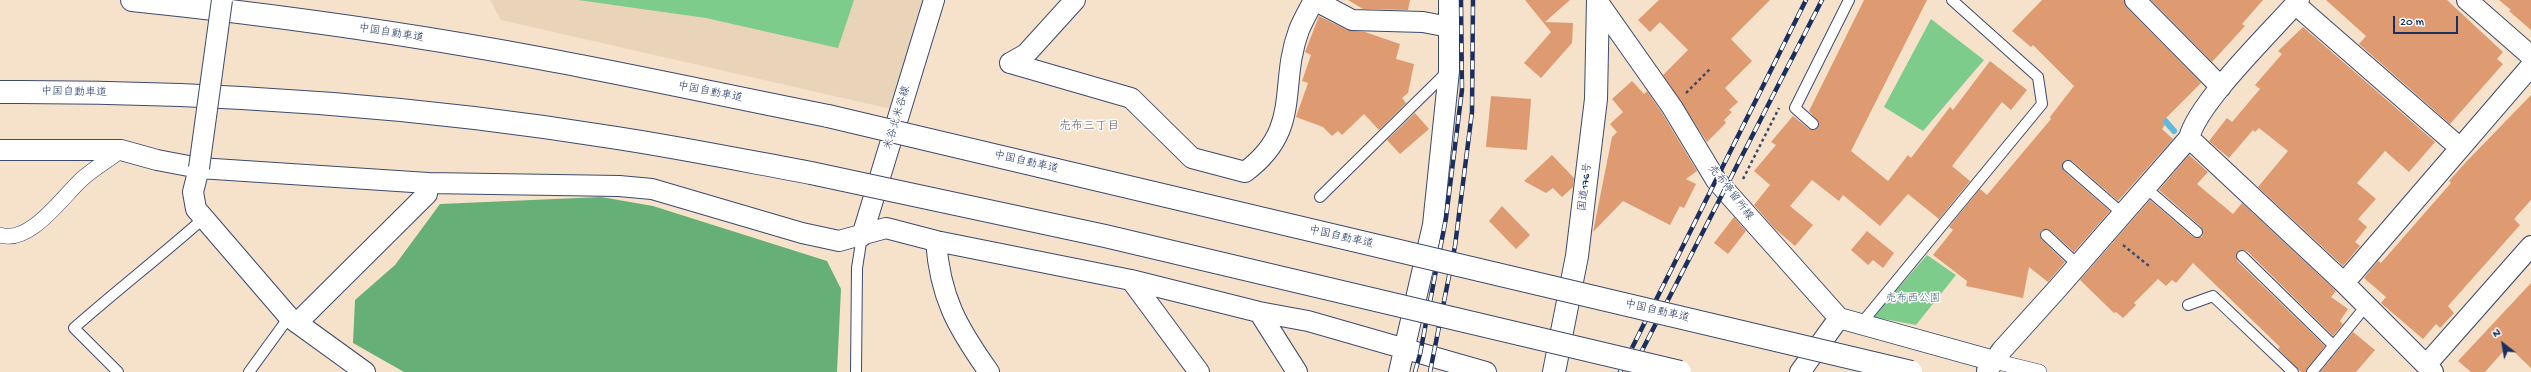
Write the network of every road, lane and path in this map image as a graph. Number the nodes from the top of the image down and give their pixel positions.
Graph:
1 (132, 0) edge
2 (222, 0) edge
3 (934, 0) edge
4 (1075, 0) edge
5 (1449, 0) edge
6 (1850, 0) edge
7 (1952, 0) edge
8 (2467, 0) edge
9 (1318, 1) edge
10 (1598, 1) edge
11 (2139, 1) edge
12 (2297, 2) edge
13 (1449, 28) junction
14 (2531, 56) edge
15 (2531, 66) edge
16 (1711, 68) dead end
17 (1449, 71) junction
18 (2221, 87) junction
19 (0, 92) edge
20 (1782, 102) dead end
21 (1672, 107) junction
22 (1813, 124) dead end
23 (2189, 138) junction
24 (2459, 147) junction
25 (0, 150) edge
26 (121, 150) junction
27 (2068, 166) dead end
28 (199, 168) junction
29 (428, 183) junction
30 (2146, 188) junction
31 (1320, 197) dead end
32 (1732, 199) junction
33 (2123, 214) junction
34 (204, 218) junction
35 (2108, 232) junction
36 (2197, 232) dead end
37 (0, 235) edge
38 (2046, 235) dead end
39 (862, 236) junction
40 (936, 241) junction
41 (2531, 246) edge
42 (2242, 256) dead end
43 (2078, 265) junction
44 (2149, 266) dead end
45 (1131, 280) junction
46 (2344, 283) junction
47 (2188, 305) dead end
48 (2366, 306) junction
49 (1259, 312) junction
50 (1839, 318) junction
51 (293, 320) junction
52 (1860, 325) junction
53 (2333, 345) junction
54 (1406, 349) junction
55 (1990, 366) edge
56 (2430, 369) edge
57 (118, 372) edge
58 (249, 372) edge
59 (365, 372) edge
60 (856, 372) edge
61 (989, 372) edge
62 (1200, 372) edge
63 (1297, 372) edge
64 (1399, 372) edge
65 (1486, 372) edge
66 (1554, 372) edge
67 (1680, 372) edge
68 (1800, 372) edge
69 (1910, 372) edge
70 (2039, 372) edge
71 (2293, 372) edge
72 (2312, 372) edge

1 - 69 highway, 中国自動車道, bridge
2 - 28 street, bridge
3 - 39 street, 米谷北米谷線
4 - 9 street
5 - 13 street
6 - 22 lane
7 - 52 lane
8 - 14 street
9 - 13 street
10 - 21 street, 売布停留所線
10 - 66 highway, 国道176号
11 - 18 street
12 - 18 street
12 - 24 street
13 - 17 street
15 - 24 street
16 - 21 path
17 - 31 lane
17 - 54 street
18 - 23 street
19 - 67 highway, 中国自動車道, bridge
20 - 32 path
21 - 32 street, 売布停留所線
23 - 30 street
23 - 46 street
24 - 46 street
25 - 26 street
26 - 28 street
26 - 37 street
27 - 33 lane
28 - 29 street
28 - 34 street
29 - 39 street
29 - 51 street
30 - 33 street
30 - 36 lane
32 - 50 street, 売布停留所線
33 - 35 street
34 - 51 street
34 - 57 lane
35 - 43 street
35 - 44 path
38 - 43 lane
39 - 40 street
39 - 60 lane
40 - 45 street
40 - 61 street
41 - 56 street
42 - 53 lane
43 - 55 street
45 - 49 street
45 - 62 street
46 - 48 street
47 - 71 lane
48 - 53 lane
48 - 56 street
49 - 54 street
49 - 63 street
50 - 52 street
50 - 68 street
51 - 58 lane
51 - 59 street
52 - 55 street
53 - 72 lane
54 - 64 street
54 - 65 street
55 - 70 street

